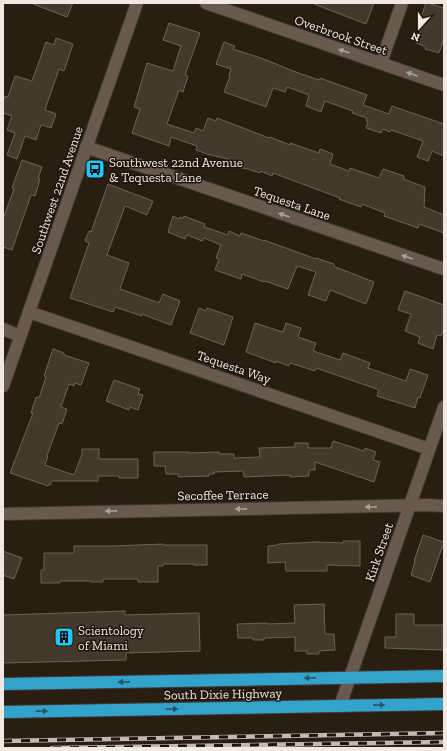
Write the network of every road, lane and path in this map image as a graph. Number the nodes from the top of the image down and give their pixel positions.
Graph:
1 (137, 3) edge
2 (206, 3) edge
3 (402, 3) edge
4 (381, 63) junction
5 (444, 85) edge
6 (86, 147) junction
7 (444, 270) edge
8 (29, 312) junction
9 (3, 329) edge
10 (20, 336) junction
11 (3, 386) edge
12 (444, 407) edge
13 (429, 449) junction
14 (410, 506) junction
15 (444, 506) edge
16 (3, 514) edge
17 (444, 676) edge
18 (349, 678) junction
19 (3, 684) edge
20 (444, 704) edge
21 (340, 706) junction
22 (3, 712) edge

1 - 6 street, Southwest 22nd Avenue
4 -> 2 street, Overbrook Street
3 - 4 street
5 -> 4 street, Overbrook Street
7 -> 6 street, Tequesta Lane
6 - 8 street, Southwest 22nd Avenue
8 - 10 street, Southwest 22nd Avenue
8 - 13 street, Tequesta Way
9 - 10 street
10 - 11 street, Southwest 22nd Avenue
12 - 13 street, Kirk Street
13 - 14 street, Kirk Street
14 - 15 street, Secoffee Terrace
14 -> 16 street, Secoffee Terrace
14 - 18 street, Kirk Street
17 - 18 highway, South Dixie Highway
18 -> 19 highway, South Dixie Highway
18 - 21 street, Kirk Street
21 -> 20 highway, South Dixie Highway
22 -> 21 highway, South Dixie Highway

